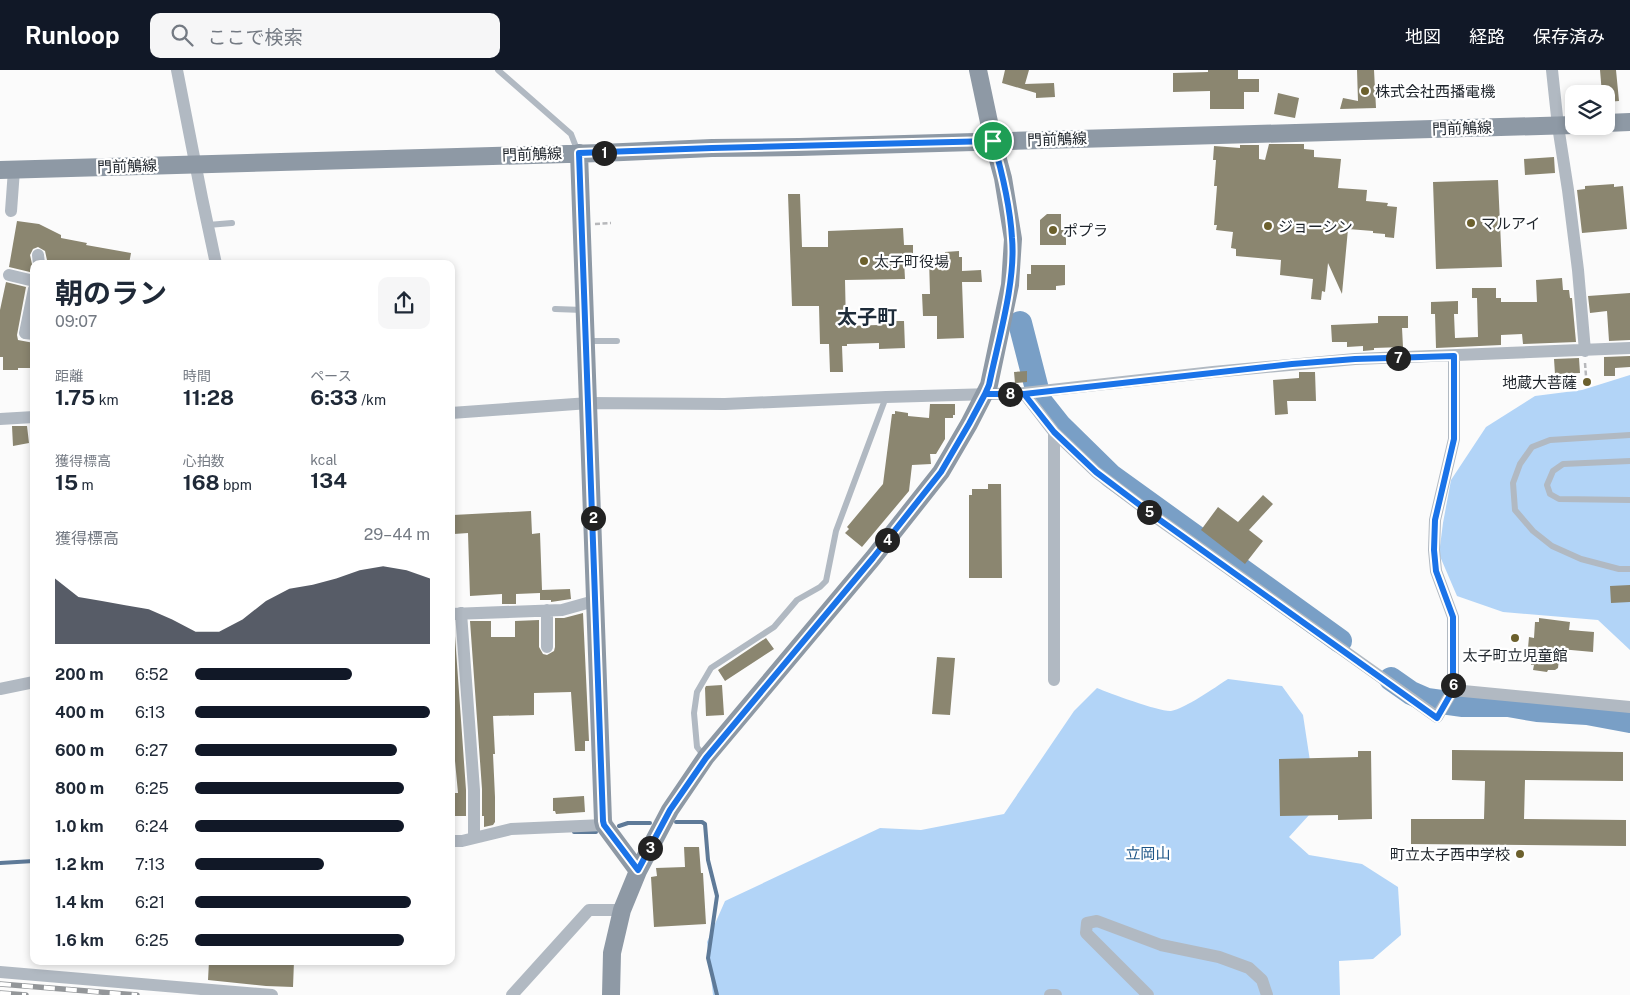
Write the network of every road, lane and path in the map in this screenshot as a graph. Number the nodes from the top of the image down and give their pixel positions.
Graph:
1 (177, 70) edge
2 (498, 70) edge
3 (978, 70) edge
4 (1552, 70) edge
5 (1565, 121) edge
6 (1630, 122) edge
7 (1615, 123) edge
8 (1565, 125) edge
9 (1566, 135) edge
10 (993, 141) junction
11 (579, 153) junction
12 (196, 164) junction
13 (7, 170) edge
14 (11, 211) dead end
15 (232, 223) dead end
16 (611, 223) dead end
17 (591, 224) dead end
18 (208, 225) junction
19 (215, 260) edge
20 (9, 276) dead end
21 (30, 279) edge
22 (30, 309) edge
23 (555, 309) dead end
24 (584, 310) junction
25 (30, 334) edge
26 (616, 340) dead end
27 (586, 341) junction
28 (1630, 348) edge
29 (1585, 351) junction
30 (1454, 356) junction
31 (1033, 392) junction
32 (985, 394) junction
33 (886, 397) junction
34 (589, 402) junction
35 (455, 413) edge
36 (30, 417) edge
37 (0, 419) edge
38 (1054, 432) junction
39 (1630, 435) edge
40 (1630, 461) edge
41 (1630, 500) edge
42 (1630, 569) edge
43 (596, 602) junction
44 (547, 610) junction
45 (456, 613) edge
46 (547, 647) dead end
47 (1054, 680) dead end
48 (30, 683) edge
49 (0, 688) edge
50 (1453, 690) junction
51 (1630, 706) edge
52 (706, 758) junction
53 (604, 825) junction
54 (474, 838) junction
55 (455, 841) edge
56 (638, 870) junction
57 (622, 910) junction
58 (0, 972) edge
59 (272, 995) edge
60 (512, 995) edge
61 (611, 995) edge
62 (1050, 995) edge
63 (1056, 995) edge
64 (1148, 995) edge
65 (1267, 995) edge

1 - 12 street
2 - 11 lane
3 - 10 street
4 - 5 street
6 - 7 street
8 - 10 street, 門前鵤線
9 - 29 street
10 - 11 street, 門前鵤線
10 - 32 street
11 - 12 street, 門前鵤線
11 - 24 street
12 - 13 street, 門前鵤線
12 - 18 street
13 - 14 street
15 - 18 lane
16 - 17 path
18 - 19 street
20 - 21 street
22 - 25 street
23 - 24 lane
24 - 27 street
26 - 27 lane
27 - 34 street
28 - 29 street
29 - 30 street
30 - 31 street
30 - 50 street
31 - 32 street
31 - 38 street
32 - 33 street
32 - 52 street
33 - 34 street
33 - 52 lane
34 - 35 street
34 - 43 street
36 - 37 street
38 - 47 street
38 - 50 street
39 - 42 lane
40 - 41 lane
43 - 44 street
43 - 53 street
44 - 45 street
44 - 46 street
45 - 54 street
48 - 49 street
50 - 51 street
52 - 56 street
53 - 54 street
53 - 56 street
54 - 55 street
56 - 57 street
57 - 60 street
57 - 61 street
58 - 59 street
62 - 63 street
64 - 65 street

